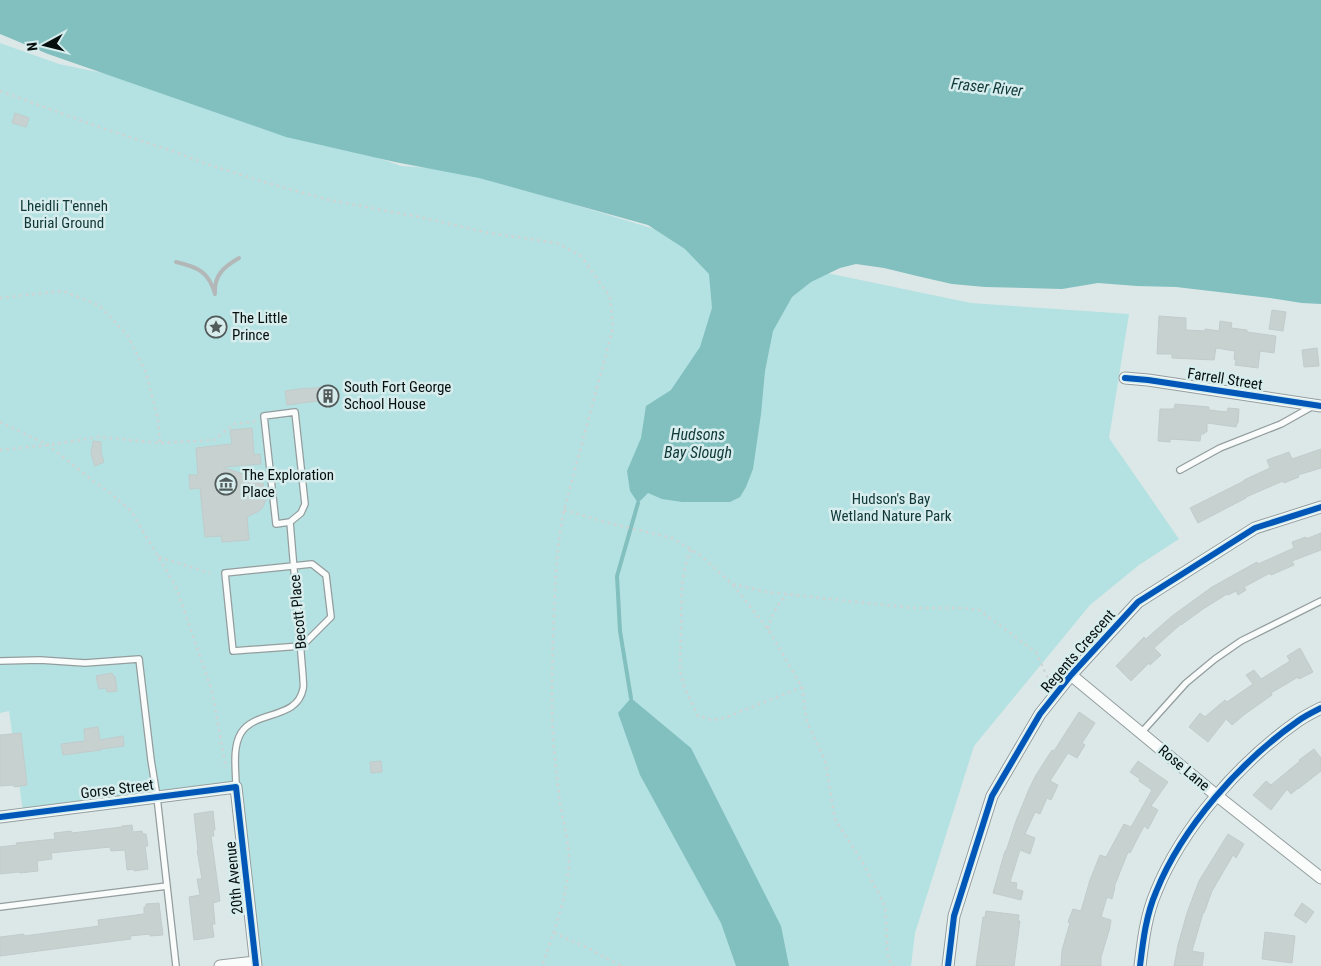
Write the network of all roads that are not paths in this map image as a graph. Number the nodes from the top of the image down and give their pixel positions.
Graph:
1 (1124, 378) dead end
2 (1318, 405) edge
3 (1180, 470) dead end
4 (1321, 507) edge
5 (290, 522) junction
6 (294, 565) junction
7 (1321, 601) edge
8 (301, 646) junction
9 (0, 661) edge
10 (1071, 675) junction
11 (1321, 708) edge
12 (1142, 733) junction
13 (236, 787) junction
14 (1216, 795) junction
15 (157, 797) junction
16 (0, 817) edge
17 (1321, 878) edge
18 (167, 886) junction
19 (0, 908) edge
20 (256, 964) edge
21 (176, 966) edge
22 (220, 966) edge
23 (948, 966) edge
24 (1140, 966) edge

1 - 2 street, Farrell Street
2 - 3 lane
4 - 10 street, Regents Crescent
5 - 5 lane
5 - 6 lane, Becott Place
6 - 8 lane, Becott Place
6 - 8 lane
6 - 8 lane
7 - 12 lane
8 - 13 lane, Becott Place
9 - 15 lane
10 - 12 street, Rose Lane
10 - 23 street, Regents Crescent
11 - 14 street
12 - 14 street, Rose Lane
13 - 15 street, Gorse Street
13 - 20 street, 20th Avenue
14 - 17 street, Rose Lane
14 - 24 street
15 - 16 street, Gorse Street
15 - 18 lane
18 - 19 lane
18 - 21 lane
20 - 22 street

